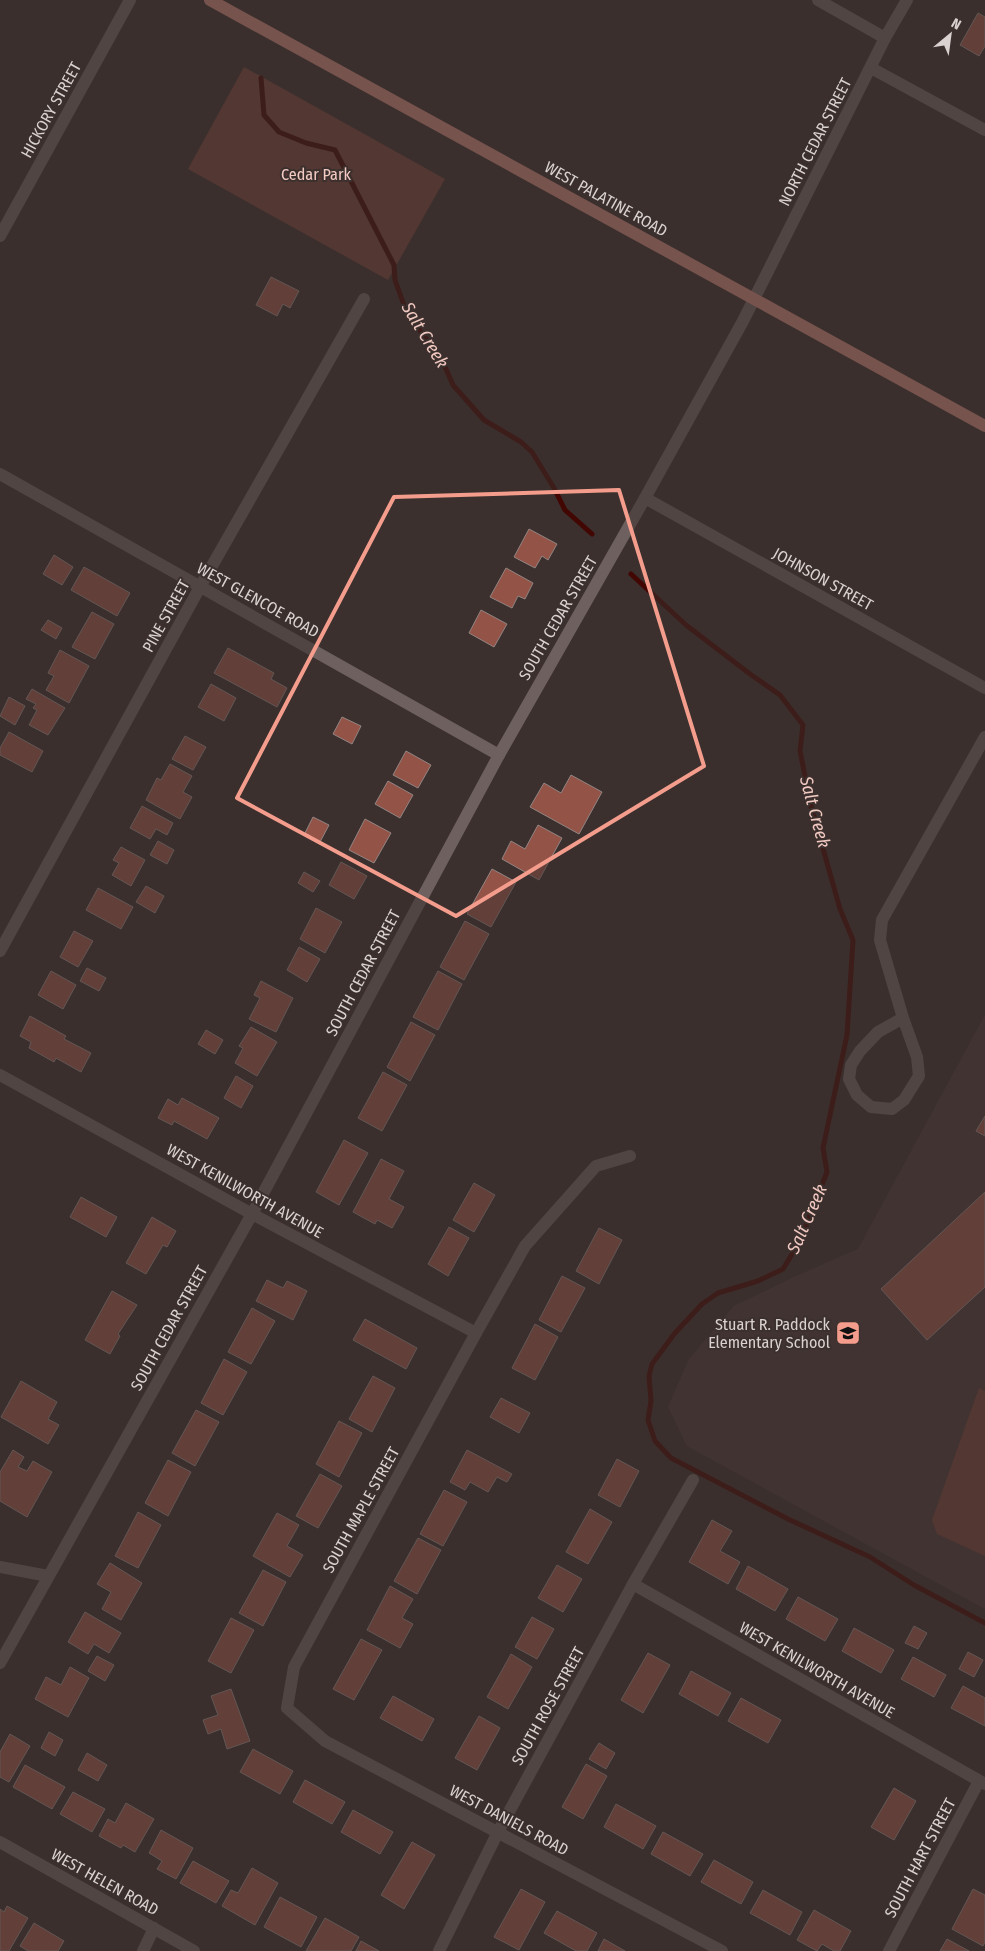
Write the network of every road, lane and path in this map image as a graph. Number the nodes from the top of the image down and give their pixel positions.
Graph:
1 (130, 0) edge
2 (210, 0) edge
3 (818, 0) edge
4 (907, 0) edge
5 (885, 38) junction
6 (871, 68) junction
7 (985, 130) edge
8 (0, 236) edge
9 (754, 298) junction
10 (364, 299) dead end
11 (984, 423) edge
12 (0, 474) edge
13 (645, 498) junction
14 (200, 587) junction
15 (985, 688) edge
16 (985, 737) edge
17 (499, 755) junction
18 (0, 951) edge
19 (903, 1018) junction
20 (0, 1075) edge
21 (630, 1156) dead end
22 (252, 1214) junction
23 (476, 1333) junction
24 (694, 1480) dead end
25 (0, 1567) edge
26 (48, 1576) junction
27 (633, 1584) junction
28 (0, 1663) edge
29 (287, 1708) joint
30 (982, 1783) edge
31 (498, 1832) junction
32 (0, 1842) edge
33 (154, 1928) junction
34 (143, 1951) edge
35 (194, 1951) edge
36 (439, 1951) edge
37 (722, 1951) edge
38 (889, 1951) edge

1 - 8 street, HICKORY STREET
2 - 9 main road, WEST PALATINE ROAD
3 - 5 street
4 - 5 street, NORTH CEDAR STREET
5 - 6 street, NORTH CEDAR STREET
6 - 7 street
6 - 9 street, NORTH CEDAR STREET
9 - 11 main road, WEST PALATINE ROAD
9 - 13 street, SOUTH CEDAR STREET
10 - 14 street, PINE STREET
12 - 14 street, WEST GLENCOE ROAD
13 - 15 street, JOHNSON STREET
13 - 17 street, SOUTH CEDAR STREET
14 - 17 street, WEST GLENCOE ROAD
14 - 18 street, PINE STREET
16 - 19 street
17 - 22 street, SOUTH CEDAR STREET
19 - 19 street
20 - 22 street, WEST KENILWORTH AVENUE
21 - 23 street, SOUTH MAPLE STREET
22 - 23 street, WEST KENILWORTH AVENUE
22 - 26 street, SOUTH CEDAR STREET
23 - 29 street, SOUTH MAPLE STREET
24 - 27 street, SOUTH ROSE STREET
25 - 26 street
26 - 28 street, SOUTH CEDAR STREET
27 - 30 street, WEST KENILWORTH AVENUE
27 - 31 street, SOUTH ROSE STREET
29 - 31 street, WEST DANIELS ROAD
30 - 38 street, SOUTH HART STREET
31 - 36 street, SOUTH ROSE STREET
31 - 37 street, WEST DANIELS ROAD
32 - 33 street, WEST HELEN ROAD
33 - 34 street
33 - 35 street, WEST HELEN ROAD

